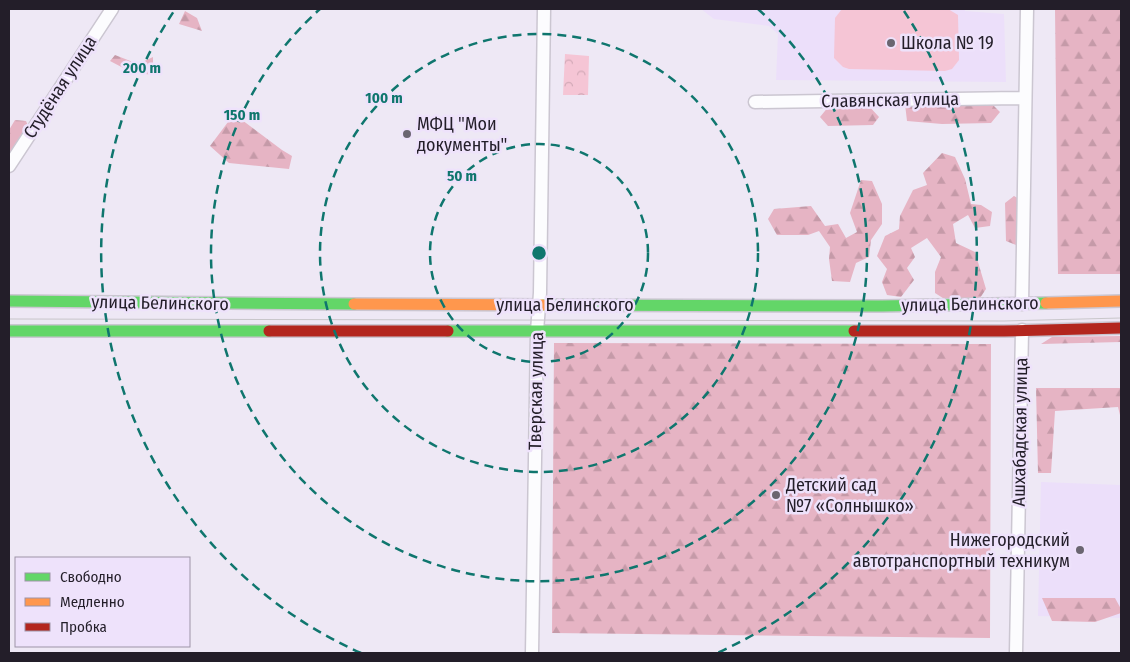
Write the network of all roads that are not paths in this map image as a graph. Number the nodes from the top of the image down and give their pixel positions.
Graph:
1 (112, 9) edge
2 (544, 9) edge
3 (1028, 9) edge
4 (1025, 98) junction
5 (755, 102) dead end
6 (9, 166) edge
7 (9, 301) edge
8 (1121, 301) edge
9 (1022, 304) junction
10 (540, 305) junction
11 (1121, 328) edge
12 (1022, 330) junction
13 (9, 331) edge
14 (536, 331) junction
15 (532, 653) edge
16 (1016, 653) edge

1 - 6 street, Студёная улица
2 - 10 street, Тверская улица
3 - 4 street
4 - 5 street, Славянская улица
4 - 9 street
7 - 10 main road, улица Белинского
8 - 9 main road, улица Белинского
9 - 10 main road, улица Белинского
10 - 14 street, Тверская улица
11 - 12 main road, улица Белинского
12 - 14 main road, улица Белинского
12 - 16 street, Ашхабадская улица
13 - 14 main road, улица Белинского
14 - 15 street, Тверская улица

